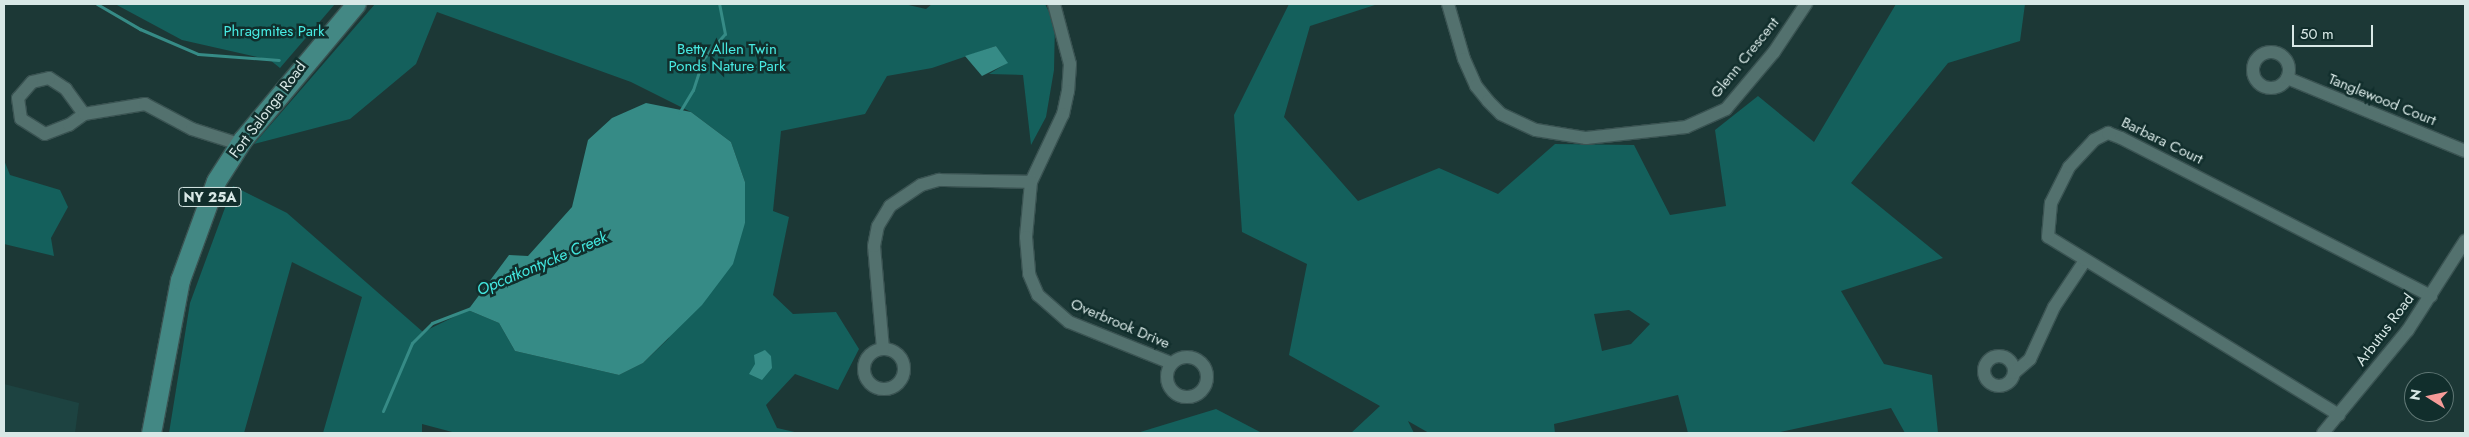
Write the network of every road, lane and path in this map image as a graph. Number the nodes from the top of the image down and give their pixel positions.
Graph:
1 (356, 4) edge
2 (1054, 4) edge
3 (1448, 4) edge
4 (1806, 4) edge
5 (2287, 78) dead end
6 (84, 114) junction
7 (239, 144) junction
8 (2465, 151) edge
9 (1032, 182) junction
10 (2465, 241) edge
11 (2084, 262) junction
12 (2430, 296) junction
13 (883, 349) dead end
14 (1172, 364) dead end
15 (2014, 373) dead end
16 (2339, 415) junction
17 (151, 433) edge
18 (2323, 433) edge

1 - 7 main road, Fort Salonga Road / NY 25A
2 - 9 street, Overbrook Drive
3 - 4 street, Glenn Crescent
5 - 8 street, Tanglewood Court
6 - 6 street
6 - 7 street
7 - 17 main road, Fort Salonga Road / NY 25A
9 - 13 street
9 - 14 street, Overbrook Drive
10 - 12 street, Arbutus Road
11 - 12 street, Barbara Court
11 - 15 street
11 - 16 street, Barbara Court
12 - 16 street, Arbutus Road
16 - 18 street, Arbutus Road

